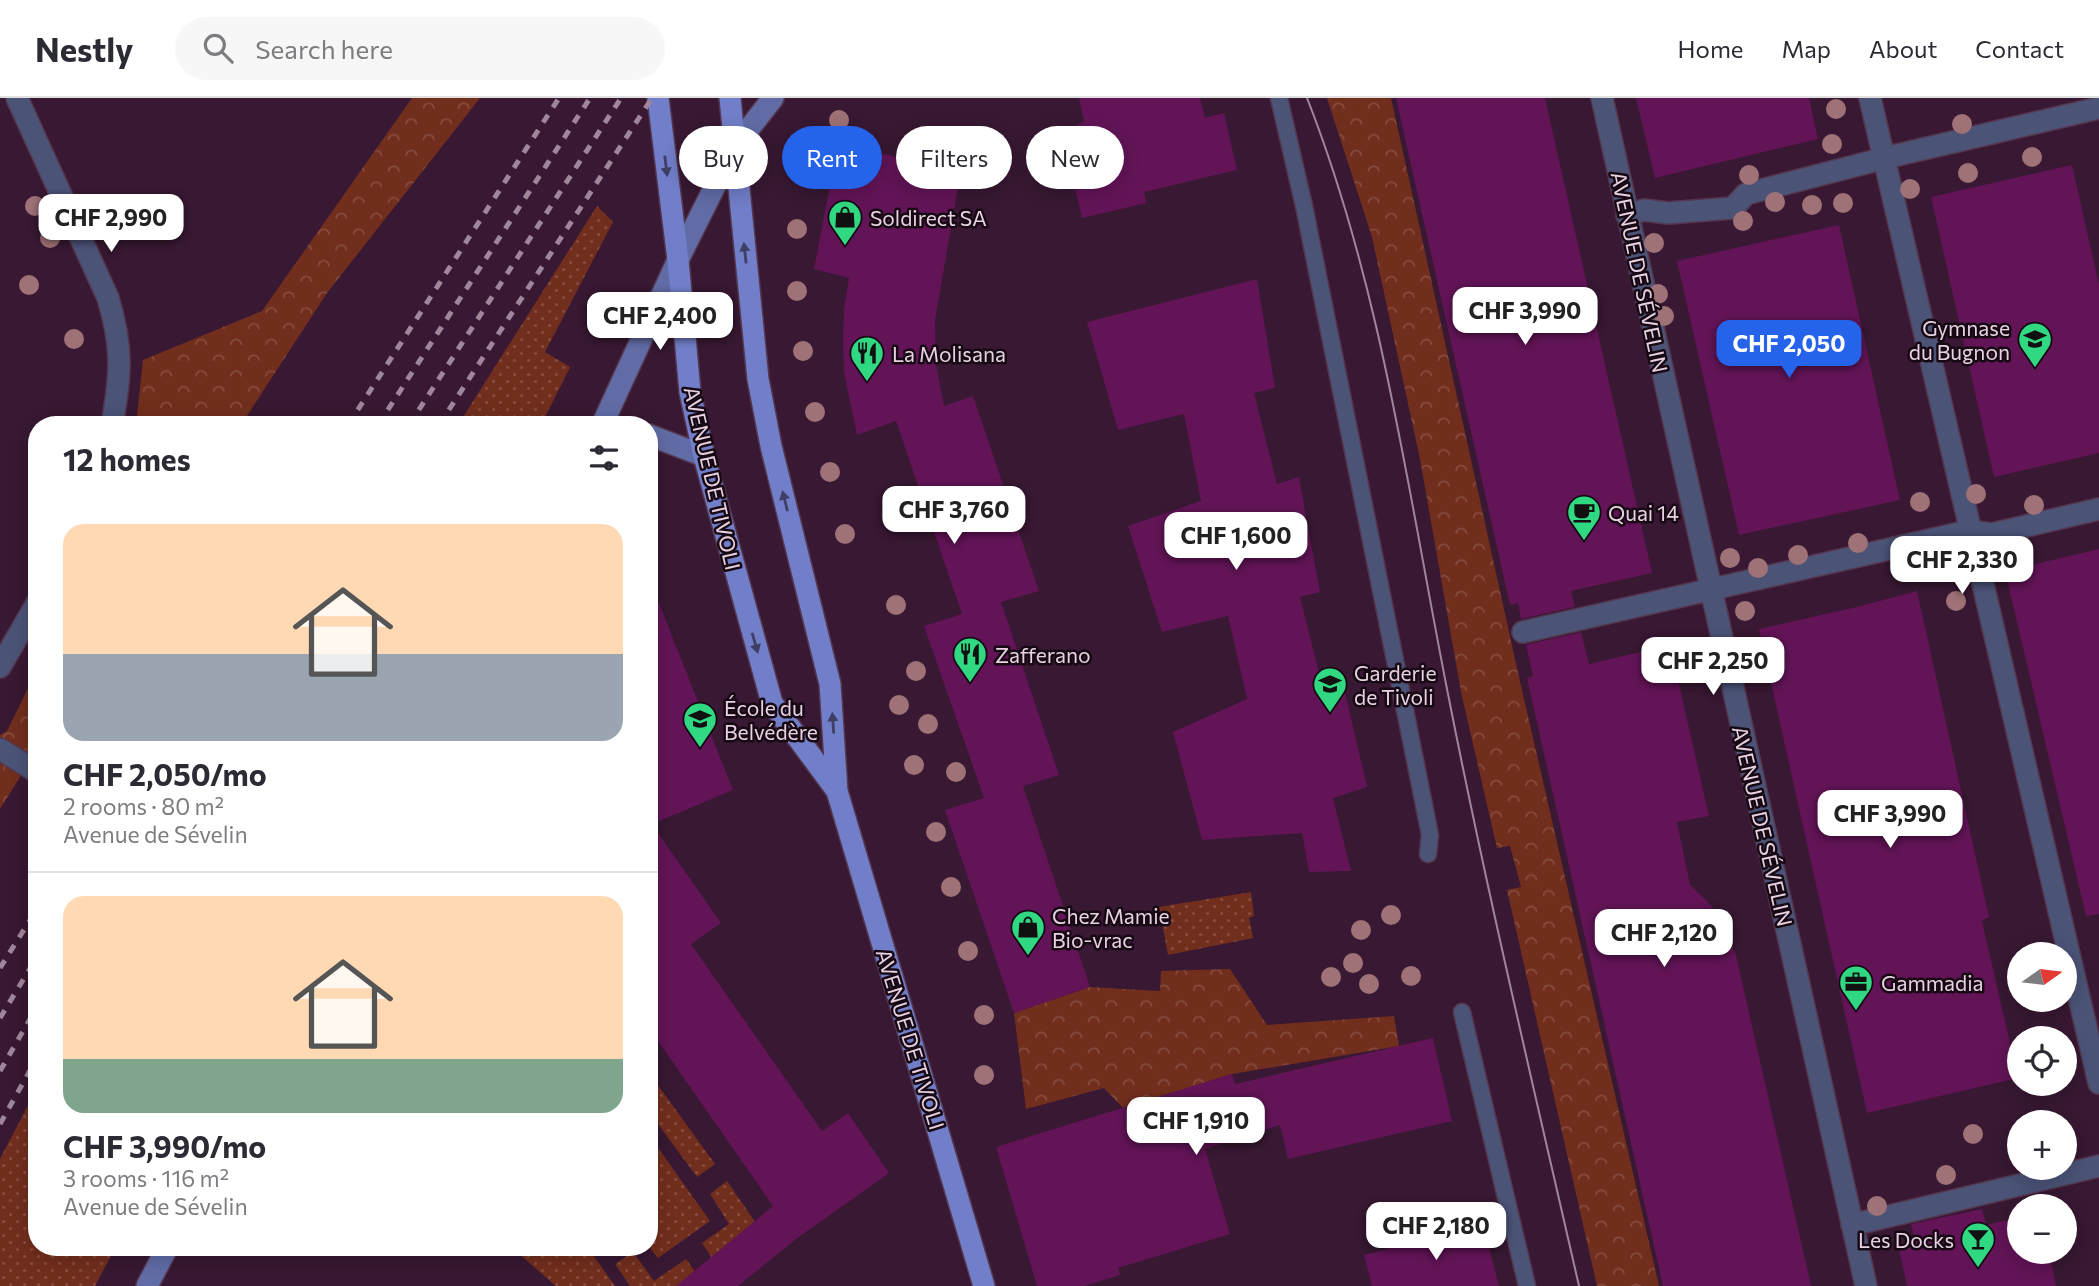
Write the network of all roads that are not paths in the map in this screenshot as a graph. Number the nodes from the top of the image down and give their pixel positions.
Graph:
1 (17, 98) edge
2 (658, 98) edge
3 (773, 98) edge
4 (1279, 98) edge
5 (1602, 98) edge
6 (1870, 98) edge
7 (730, 103) edge
8 (2099, 108) edge
9 (732, 126) edge
10 (751, 126) edge
11 (1884, 160) junction
12 (713, 189) edge
13 (738, 189) edge
14 (1627, 215) junction
15 (677, 260) junction
16 (113, 416) edge
17 (606, 416) edge
18 (658, 438) edge
19 (704, 456) junction
20 (2099, 509) edge
21 (1969, 531) junction
22 (1710, 589) junction
23 (28, 619) edge
24 (1523, 632) dead end
25 (0, 667) edge
26 (0, 749) edge
27 (28, 766) edge
28 (837, 791) junction
29 (1428, 854) dead end
30 (1462, 1012) dead end
31 (2099, 1083) edge
32 (2099, 1166) edge
33 (1852, 1225) junction
34 (163, 1256) edge
35 (147, 1286) edge
36 (984, 1286) edge
37 (1527, 1286) edge
38 (1866, 1286) edge

1 - 16 street
2 -> 15 main road, AVENUE DE TIVOLI
3 - 10 street
4 - 29 lane
5 - 14 street, AVENUE DE SÉVELIN
6 - 11 street
7 - 9 main road, AVENUE DE TIVOLI
8 - 11 street
11 - 14 street
11 - 21 street
12 - 15 street
28 -> 13 main road, AVENUE DE TIVOLI
14 - 22 street, AVENUE DE SÉVELIN
15 - 17 street
15 - 19 main road, AVENUE DE TIVOLI
18 - 19 street
19 -> 28 main road, AVENUE DE TIVOLI
20 - 21 street
21 - 22 street
21 - 31 street
22 - 24 street
22 - 33 street, AVENUE DE SÉVELIN
23 - 25 street
26 - 27 street
28 - 36 main road, AVENUE DE TIVOLI
30 - 37 lane
32 - 33 street
33 - 38 street, AVENUE DE SÉVELIN
34 - 35 street

